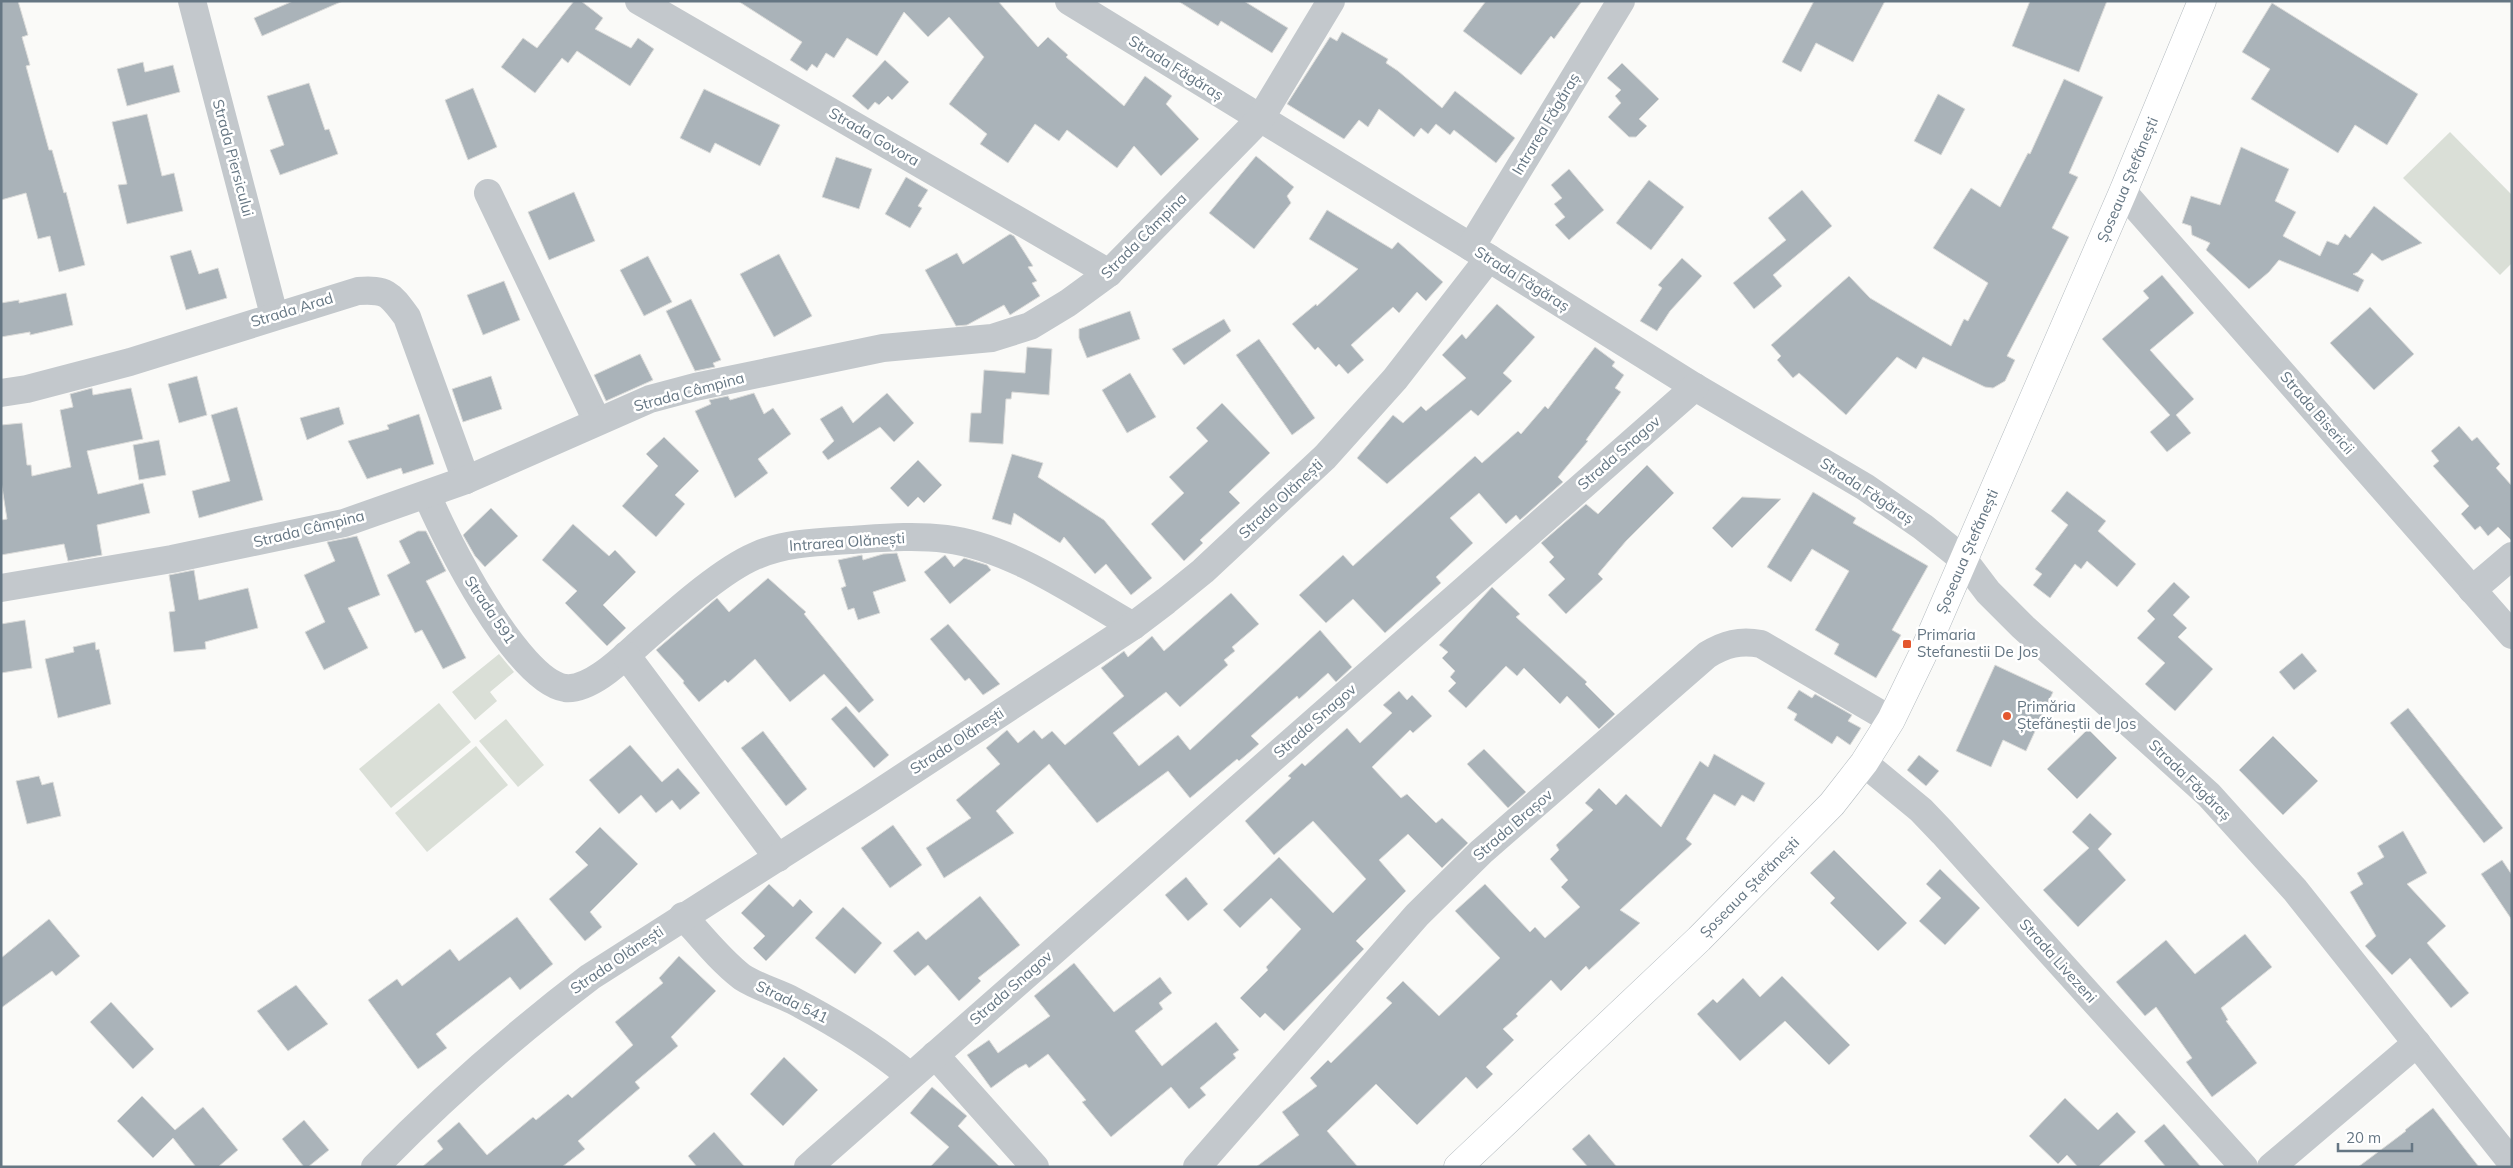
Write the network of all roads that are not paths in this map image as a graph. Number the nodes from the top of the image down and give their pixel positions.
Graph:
1 (192, 1) edge
2 (639, 1) edge
3 (1069, 1) edge
4 (1331, 1) edge
5 (1621, 1) edge
6 (2202, 1) edge
7 (1260, 119) junction
8 (2123, 192) junction
9 (488, 193) dead end
10 (1480, 252) junction
11 (1109, 273) junction
12 (274, 315) junction
13 (1695, 387) junction
14 (1, 393) edge
15 (598, 421) junction
16 (466, 480) junction
17 (426, 495) junction
18 (2512, 556) edge
19 (1963, 559) junction
20 (1, 588) edge
21 (2472, 590) junction
22 (1133, 626) junction
23 (2512, 635) edge
24 (626, 654) junction
25 (586, 685) joint
26 (1891, 720) junction
27 (1864, 763) junction
28 (778, 858) junction
29 (683, 916) junction
30 (2417, 1043) junction
31 (935, 1055) junction
32 (910, 1076) junction
33 (2512, 1163) edge
34 (375, 1167) edge
35 (808, 1167) edge
36 (1035, 1167) edge
37 (1197, 1167) edge
38 (1458, 1167) edge
39 (2244, 1167) edge
40 (2270, 1167) edge

1 - 12 street, Strada Piersicului
2 - 11 street, Strada Govora
3 - 7 street, Strada Făgăraș
4 - 7 street, Strada Câmpina
5 - 10 street, Intrarea Făgăraș
6 - 8 main road, Șoseaua Ștefănești
7 - 10 street, Strada Făgăraș
7 - 11 street, Strada Câmpina
8 - 19 main road, Șoseaua Ștefănești
8 - 21 street, Strada Bisericii
9 - 15 street
10 - 13 street, Strada Făgăraș
10 - 22 street, Strada Olănești
11 - 15 street, Strada Câmpina
12 - 14 street, Strada Arad
12 - 16 street, Strada Arad
13 - 19 street, Strada Făgăraș
13 - 31 street, Strada Snagov
15 - 16 street, Strada Câmpina
16 - 17 street, Strada Câmpina
17 - 20 street, Strada Câmpina
17 - 25 street, Strada 591
18 - 21 street
19 - 26 main road, Șoseaua Ștefănești
19 - 30 street, Strada Făgăraș
21 - 23 street, Strada Bisericii
22 - 24 street, Intrarea Olănești
22 - 28 street, Strada Olănești
24 - 25 street, Intrarea Olănești
24 - 28 street
26 - 27 main road, Șoseaua Ștefănești
26 - 37 street, Strada Brașov
27 - 38 main road, Șoseaua Ștefănești
27 - 39 street, Strada Livezeni
28 - 29 street, Strada Olănești
29 - 32 street, Strada 541
29 - 34 street, Strada Olănești
30 - 33 street, Strada Făgăraș
30 - 40 street
31 - 32 street, Strada Snagov
31 - 36 street
32 - 35 street, Strada Snagov

